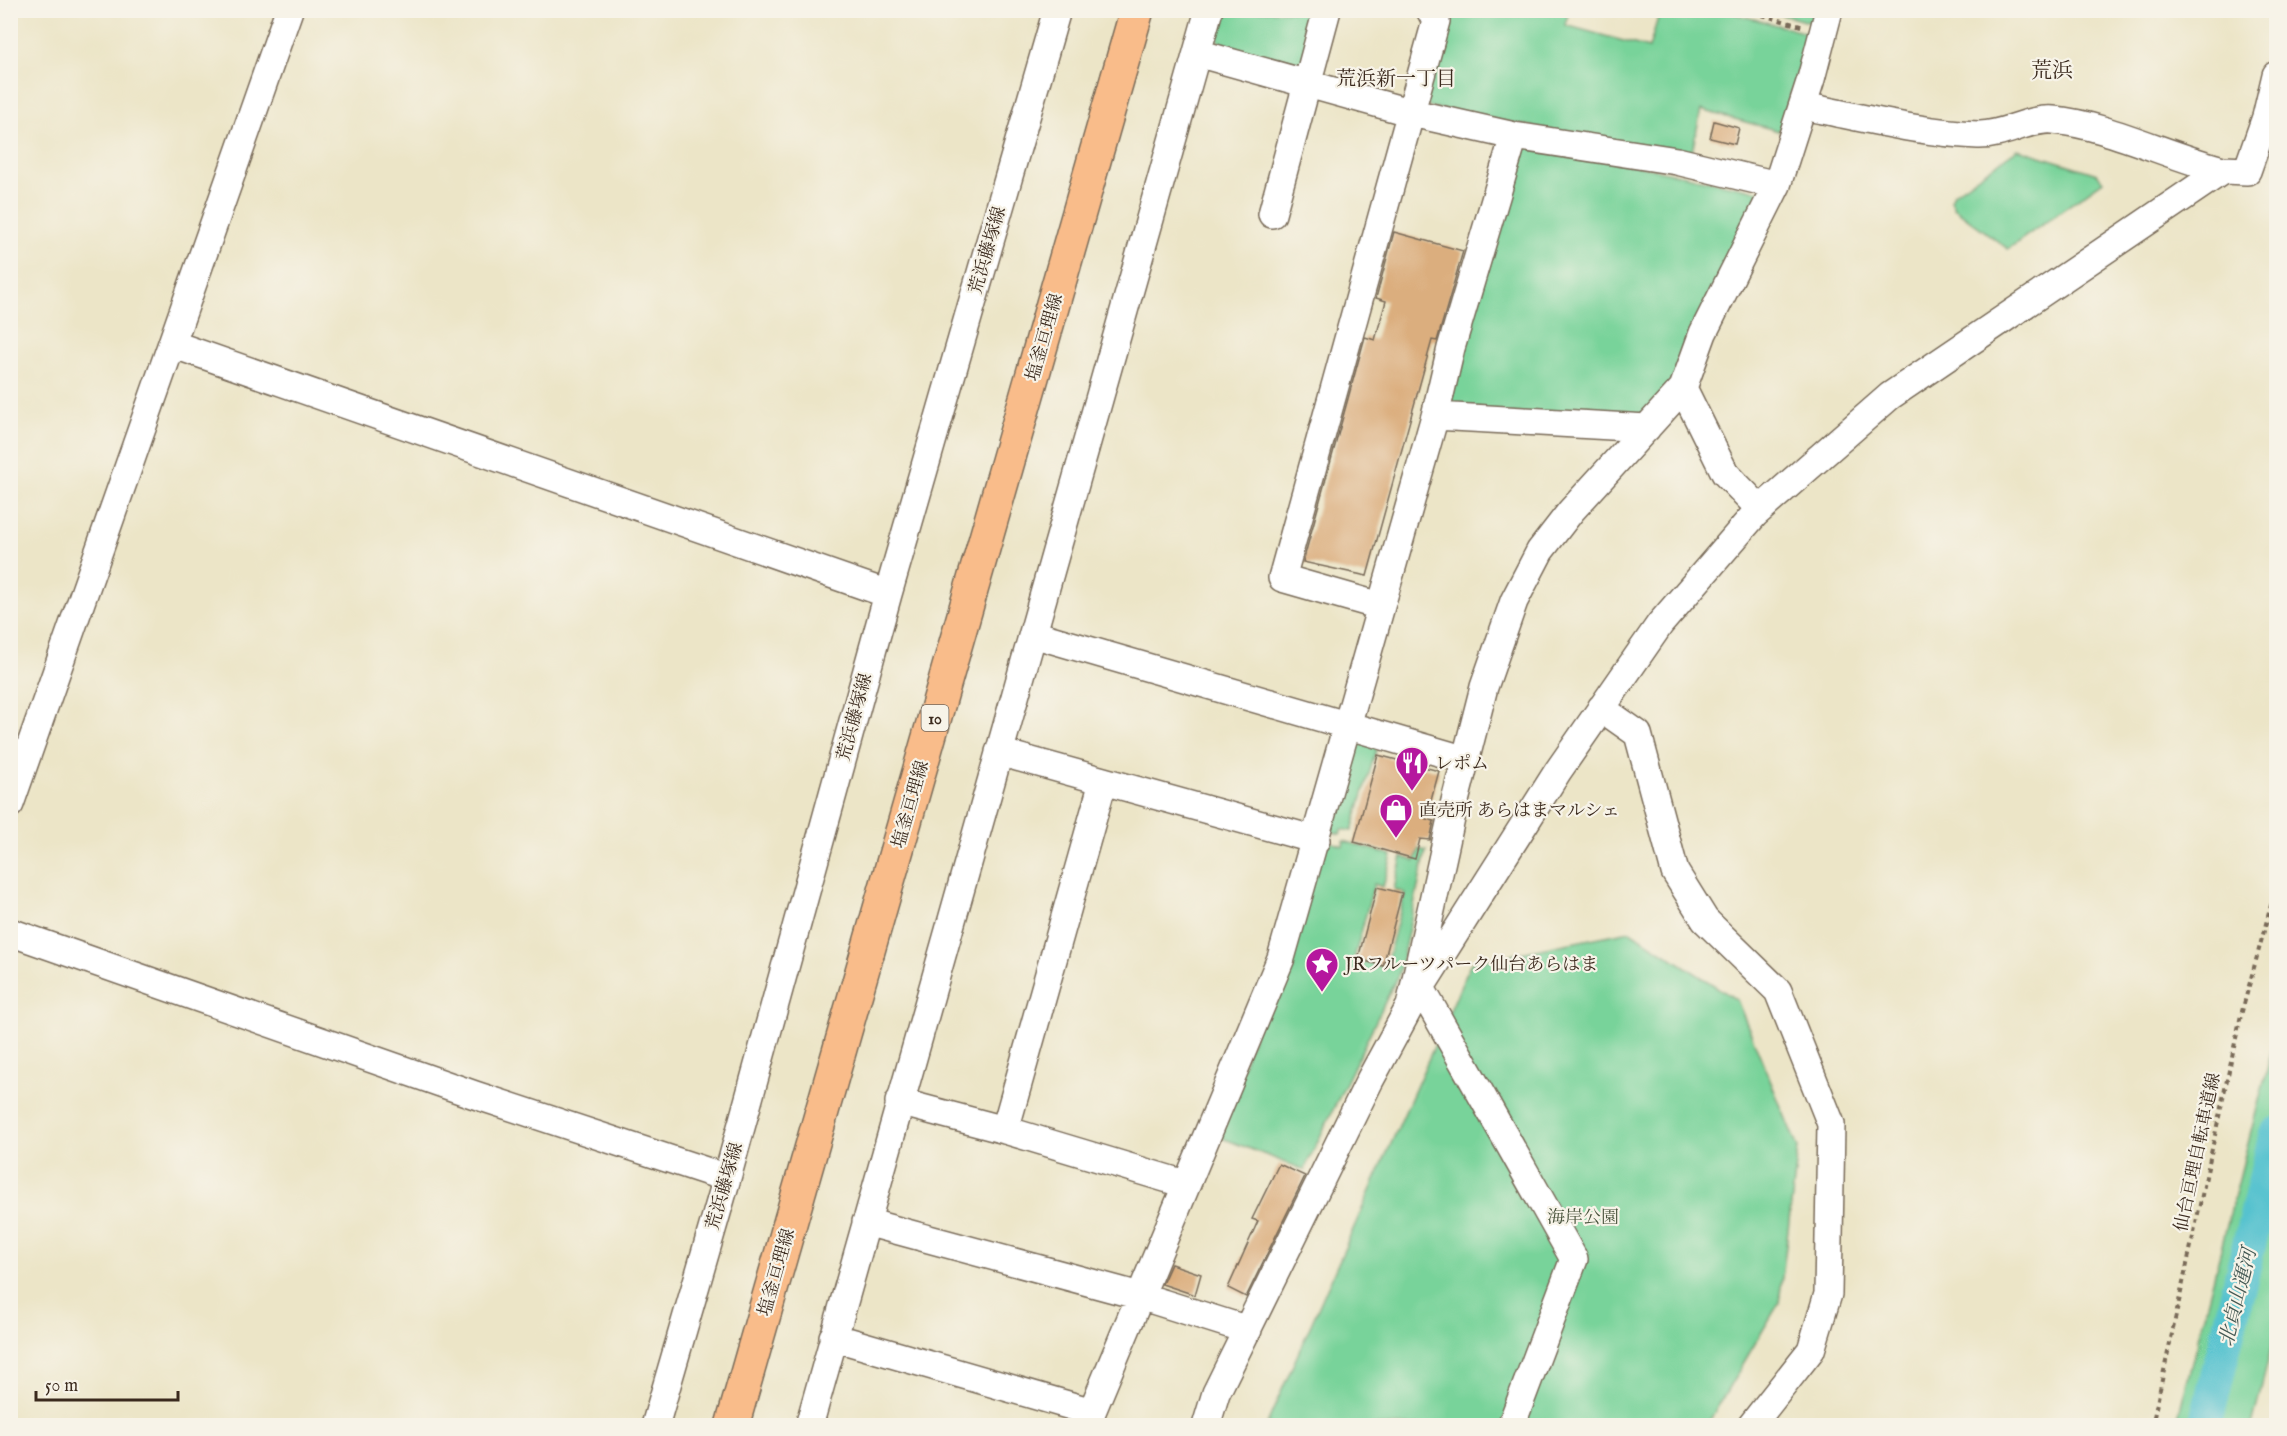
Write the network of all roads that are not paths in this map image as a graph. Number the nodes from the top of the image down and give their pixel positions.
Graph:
1 (289, 10) edge
2 (1137, 10) edge
3 (1209, 10) edge
4 (1327, 10) edge
5 (1430, 10) edge
6 (1056, 11) edge
7 (1821, 20) edge
8 (1197, 53) junction
9 (2277, 75) edge
10 (1306, 82) junction
11 (1803, 106) junction
12 (1412, 113) junction
13 (1514, 135) junction
14 (2223, 170) junction
15 (1777, 184) junction
16 (1272, 214) dead end
17 (172, 344) junction
18 (1683, 388) junction
19 (1436, 416) junction
20 (1647, 428) junction
21 (1760, 509) junction
22 (888, 594) junction
23 (1380, 606) junction
24 (1033, 634) junction
25 (1601, 708) junction
26 (1348, 724) junction
27 (999, 752) junction
28 (1466, 760) junction
29 (1103, 782) junction
30 (10, 804) edge
31 (1316, 840) junction
32 (10, 932) edge
33 (1415, 997) junction
34 (899, 1102) junction
35 (1005, 1130) junction
36 (727, 1178) junction
37 (1185, 1184) junction
38 (866, 1222) junction
39 (1140, 1296) junction
40 (1248, 1330) junction
41 (834, 1336) junction
42 (1089, 1419) edge
43 (655, 1425) edge
44 (732, 1425) edge
45 (810, 1425) edge
46 (1206, 1425) edge
47 (1511, 1425) edge
48 (1751, 1425) edge

1 - 17 street
2 - 44 main road, 塩釜亘理線 / 10
3 - 8 street
4 - 10 street
5 - 12 street
6 - 22 street, 荒浜藤塚線
7 - 11 street
8 - 10 street
8 - 24 street
9 - 14 street
10 - 12 street
10 - 16 street
11 - 14 street
11 - 15 street
12 - 13 street
12 - 23 street
13 - 15 street
13 - 19 street
14 - 21 street
15 - 18 street
17 - 22 street
17 - 30 street
18 - 20 street
18 - 21 street
19 - 20 street
19 - 23 street
20 - 28 street
21 - 25 street
22 - 36 street, 荒浜藤塚線
23 - 26 street
24 - 26 street
24 - 27 street
25 - 33 street
25 - 48 street
26 - 28 street
26 - 31 street
27 - 29 street
27 - 34 street
28 - 33 street
29 - 31 street
29 - 35 street
31 - 37 street
32 - 36 street
33 - 40 street
33 - 47 street
34 - 35 street
34 - 38 street
35 - 37 street
36 - 43 street, 荒浜藤塚線
37 - 39 street
38 - 39 street
38 - 41 street
39 - 40 street
39 - 42 street
40 - 46 street
41 - 42 street
41 - 45 street

